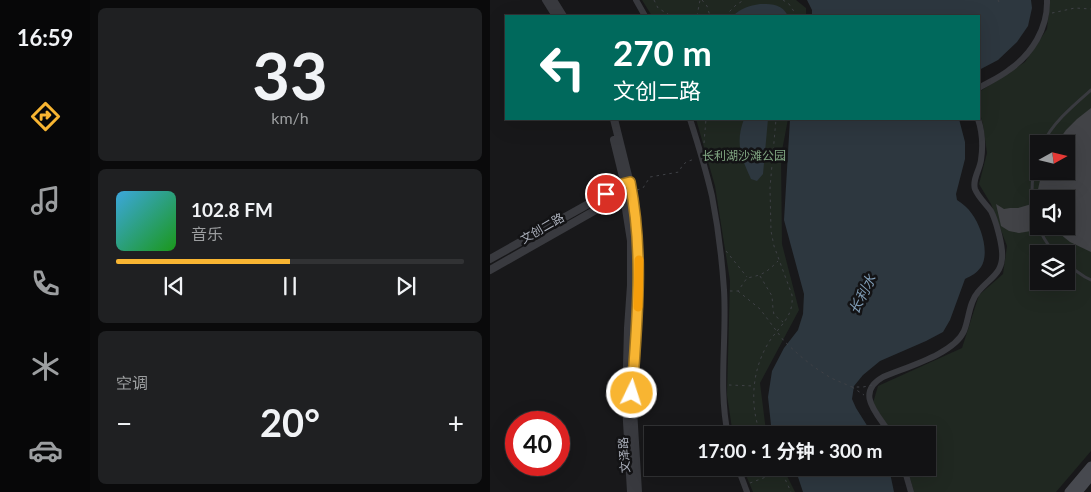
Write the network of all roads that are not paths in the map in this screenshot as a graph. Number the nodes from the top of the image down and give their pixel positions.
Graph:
1 (546, 0) edge
2 (553, 0) edge
3 (636, 0) edge
4 (1047, 0) edge
5 (555, 15) edge
6 (562, 15) edge
7 (644, 15) edge
8 (980, 87) edge
9 (1091, 90) edge
10 (608, 120) edge
11 (614, 120) edge
12 (690, 120) edge
13 (978, 120) edge
14 (1046, 135) edge
15 (1033, 180) edge
16 (626, 183) junction
17 (628, 193) junction
18 (1048, 245) edge
19 (490, 259) edge
20 (490, 270) edge
21 (1075, 270) edge
22 (1091, 280) edge
23 (726, 426) edge
24 (886, 426) edge
25 (1091, 466) edge
26 (741, 476) edge
27 (906, 476) edge
28 (1091, 476) edge
29 (746, 489) edge
30 (632, 492) edge
31 (638, 492) edge
32 (911, 492) edge
33 (1068, 492) edge
34 (1078, 492) edge

1 - 5 street
2 - 6 street
3 - 7 street
4 - 8 street
9 - 14 lane
10 - 16 street, 文泽路
11 - 16 street, 文泽路
12 - 23 street
13 - 24 street
15 - 18 lane
16 - 17 street, 文泽路
16 - 19 street, 文创二路
17 - 20 street, 文创二路
17 - 30 street, 文泽路
17 - 31 street, 文泽路
21 - 22 lane
25 - 33 main road
26 - 29 street
27 - 32 street
28 - 34 main road

